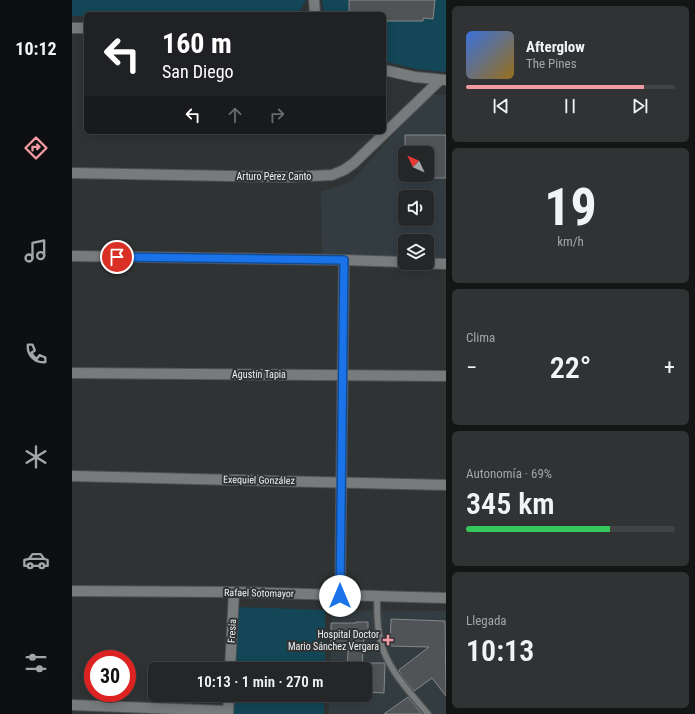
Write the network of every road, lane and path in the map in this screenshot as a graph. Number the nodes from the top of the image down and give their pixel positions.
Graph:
1 (314, 0) edge
2 (315, 12) edge
3 (72, 28) edge
4 (84, 28) edge
5 (386, 70) edge
6 (443, 80) edge
7 (386, 133) edge
8 (385, 134) edge
9 (72, 173) edge
10 (72, 256) edge
11 (344, 260) junction
12 (398, 262) edge
13 (434, 264) edge
14 (446, 264) edge
15 (72, 373) edge
16 (341, 375) junction
17 (446, 376) edge
18 (72, 476) edge
19 (340, 483) junction
20 (446, 485) edge
21 (72, 591) edge
22 (234, 592) junction
23 (340, 596) junction
24 (377, 596) junction
25 (446, 598) edge
26 (230, 662) edge
27 (229, 702) edge
28 (72, 705) edge
29 (228, 713) edge
30 (428, 714) edge

1 - 2 street
3 - 4 street
5 - 6 street
6 - 7 street, Arturo Pérez Canto
8 - 9 street, Arturo Pérez Canto
10 - 11 street
11 - 12 street
11 - 16 street
13 - 14 street
15 - 16 street, Agustín Tapia
16 - 17 street, Agustín Tapia
16 - 19 street
18 - 19 street, Exequiel González
19 - 20 street, Exequiel González
19 - 23 street
21 - 22 street, Rafael Sotomayor
22 - 23 street, Rafael Sotomayor
22 - 26 street, Fresia
23 - 24 street, Rafael Sotomayor
24 - 25 street, Rafael Sotomayor
24 - 30 lane
27 - 29 street
28 - 29 street

